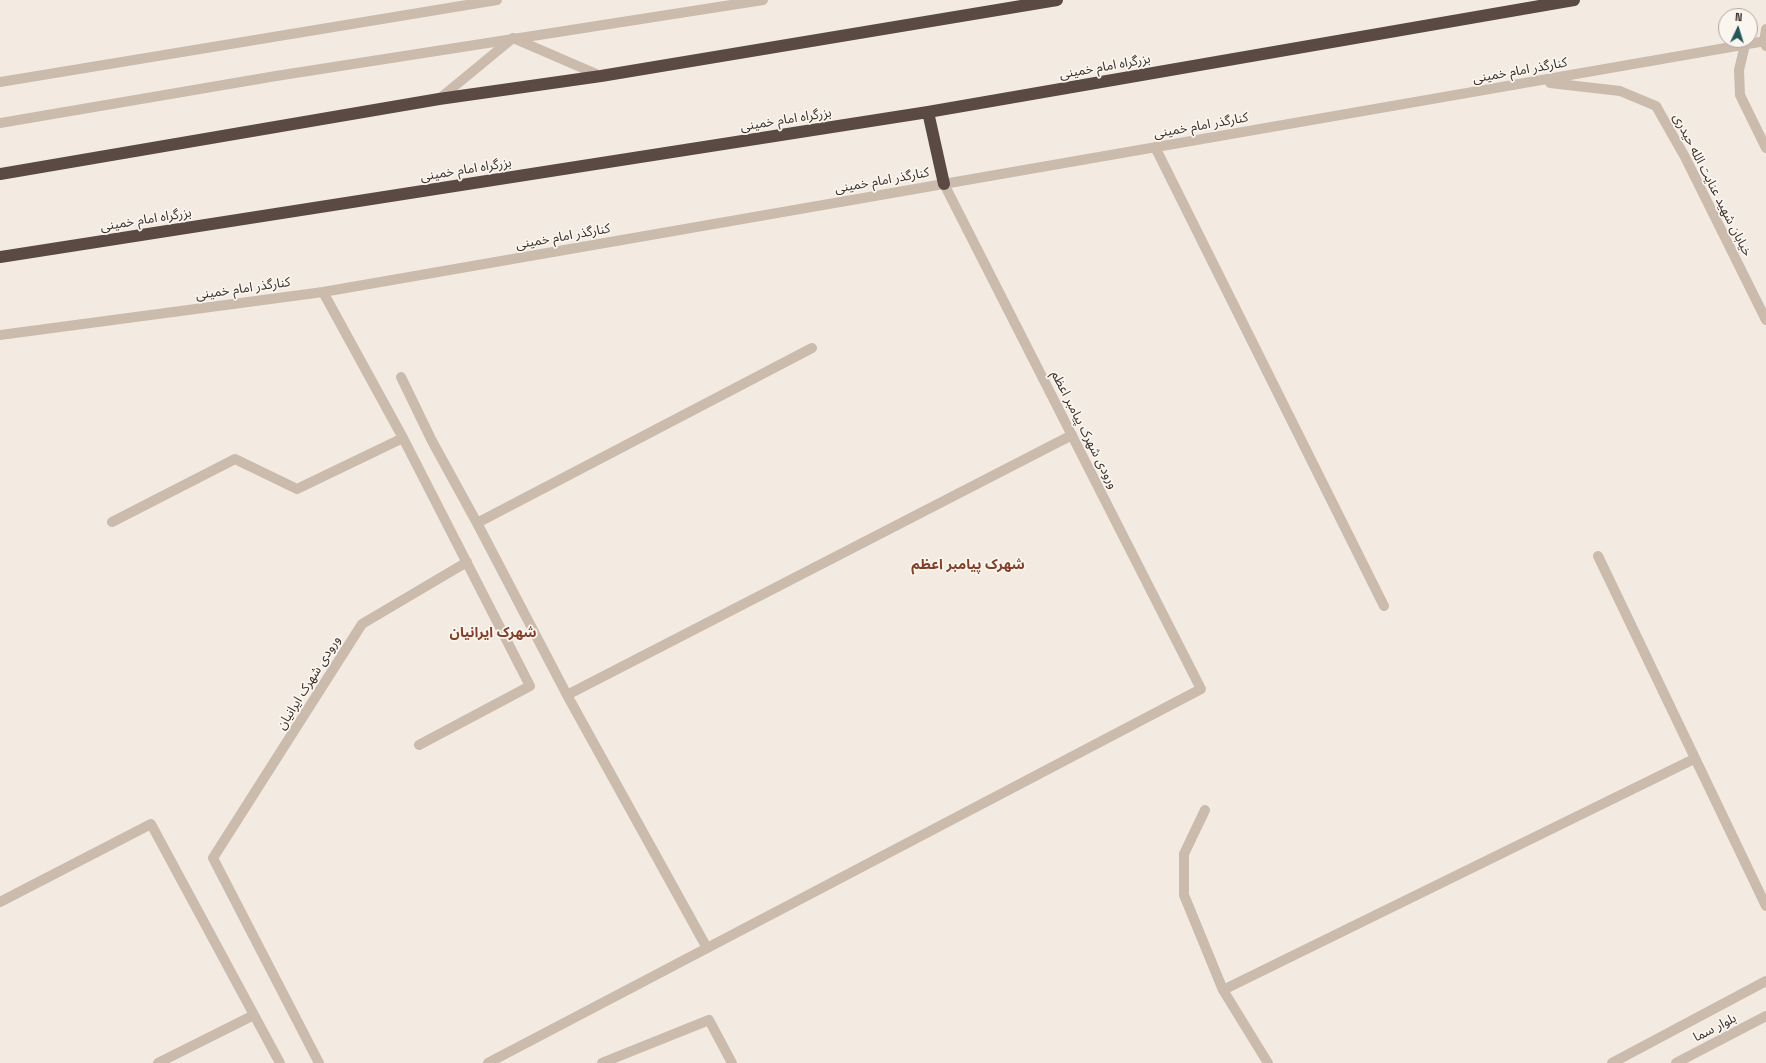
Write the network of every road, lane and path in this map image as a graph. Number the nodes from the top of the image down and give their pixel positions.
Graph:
1 (497, 0) edge
2 (763, 0) edge
3 (1057, 0) edge
4 (1574, 0) edge
5 (1766, 29) edge
6 (513, 38) junction
7 (1765, 43) edge
8 (1728, 48) edge
9 (1744, 48) edge
10 (600, 76) junction
11 (0, 82) edge
12 (1538, 82) junction
13 (439, 99) junction
14 (928, 112) junction
15 (0, 123) edge
16 (1155, 147) junction
17 (1766, 148) edge
18 (0, 174) edge
19 (944, 184) junction
20 (0, 257) edge
21 (323, 292) junction
22 (1766, 320) edge
23 (0, 335) edge
24 (812, 348) dead end
25 (401, 376) dead end
26 (1072, 435) junction
27 (403, 438) junction
28 (112, 522) dead end
29 (477, 524) junction
30 (1598, 556) dead end
31 (467, 562) junction
32 (1384, 606) dead end
33 (567, 695) junction
34 (419, 745) dead end
35 (1694, 759) junction
36 (1206, 810) dead end
37 (0, 902) edge
38 (1766, 906) edge
39 (707, 948) junction
40 (1766, 981) edge
41 (1223, 990) junction
42 (254, 1015) junction
43 (1766, 1016) edge
44 (158, 1063) edge
45 (280, 1063) edge
46 (319, 1063) edge
47 (488, 1063) edge
48 (602, 1063) edge
49 (732, 1063) edge
50 (1268, 1063) edge
51 (1612, 1063) edge
52 (1676, 1063) edge

1 - 11 street
2 - 6 street
3 - 10 highway
4 - 14 highway, بزرگراه امام خمینی
5 - 7 street
6 - 10 street
6 - 13 street
6 - 15 street
8 - 12 street, کنارگذر امام خمینی
9 - 17 street
10 - 13 highway
12 - 16 street, کنارگذر امام خمینی
12 - 22 street, خیابان شهید عنایت الله حیدری
13 - 18 highway
14 - 19 highway
14 - 20 highway, بزرگراه امام خمینی
16 - 19 street, کنارگذر امام خمینی
16 - 32 street
19 - 21 street, کنارگذر امام خمینی
19 - 26 street, ورودی شهرک پیامبر اعظم
21 - 23 street, کنارگذر امام خمینی
21 - 27 street
24 - 29 street
25 - 29 street
26 - 33 street
26 - 39 street, ورودی شهرک پیامبر اعظم
27 - 28 street
27 - 31 street
29 - 33 street
30 - 35 street
31 - 34 street
31 - 46 street, ورودی شهرک ایرانیان
33 - 39 street
35 - 38 street
35 - 41 street
36 - 41 street
37 - 42 street
39 - 47 street
40 - 51 street
41 - 50 street
42 - 44 street
42 - 45 street
43 - 52 street, بلوار سما
48 - 49 street

